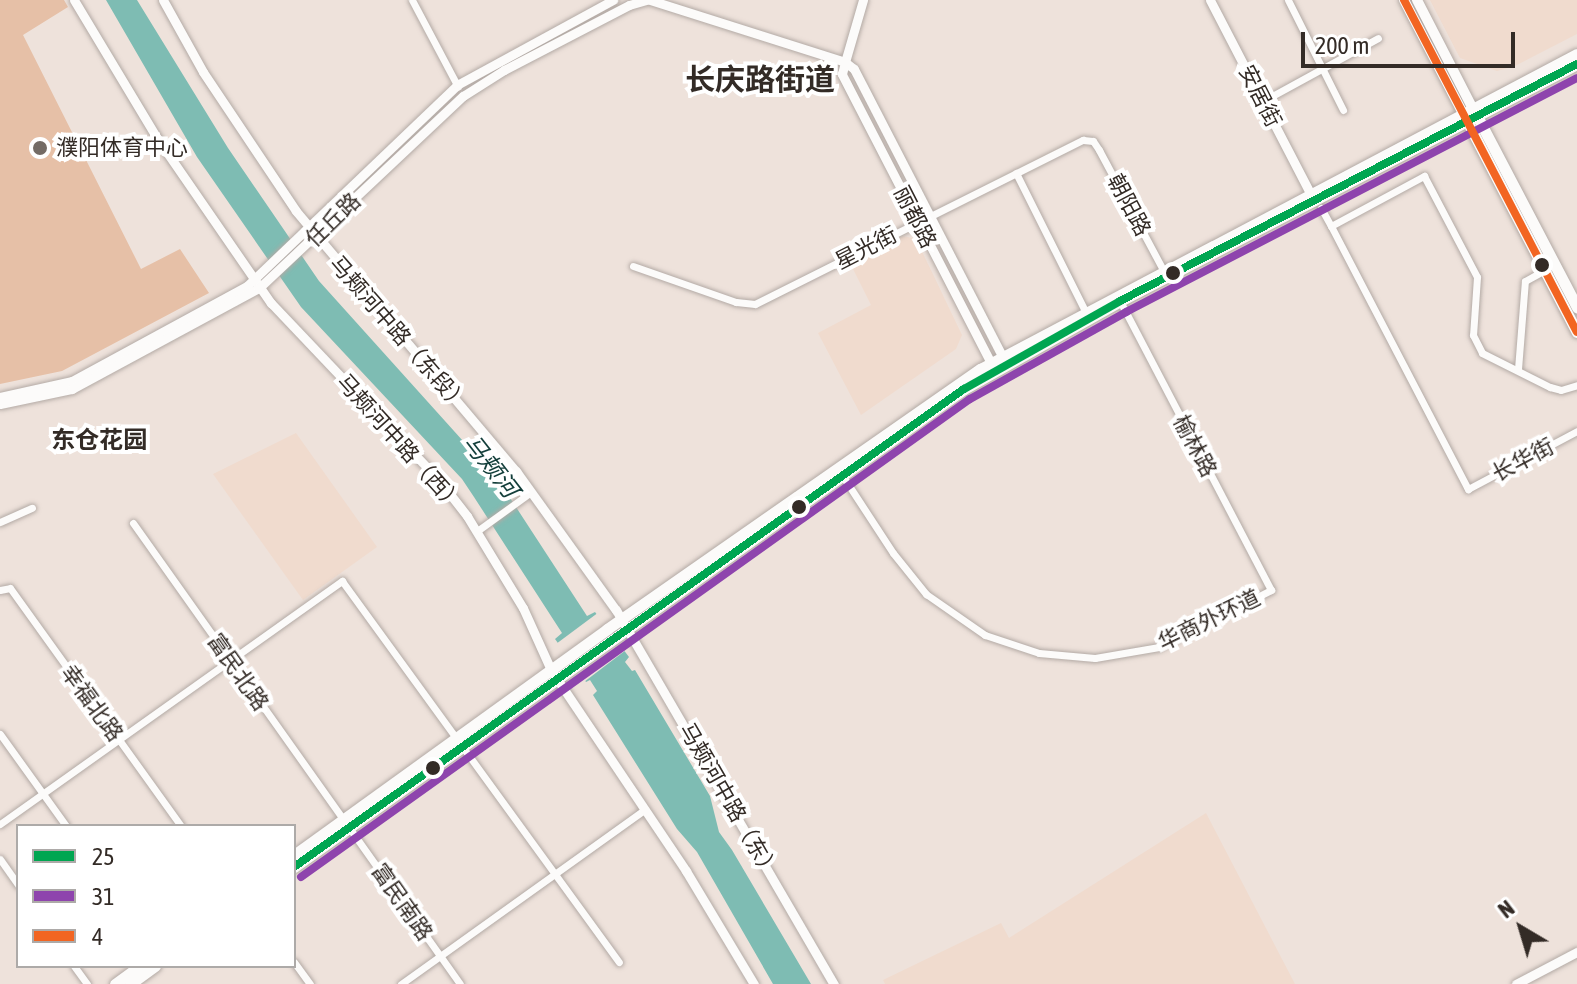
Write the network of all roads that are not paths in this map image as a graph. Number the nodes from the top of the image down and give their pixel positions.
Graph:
1 (74, 0) edge
2 (163, 0) edge
3 (412, 0) edge
4 (613, 0) edge
5 (649, 0) edge
6 (863, 0) edge
7 (1210, 0) edge
8 (1288, 0) edge
9 (1404, 0) edge
10 (1417, 0) edge
11 (1378, 38) dead end
12 (1577, 54) edge
13 (845, 62) junction
14 (1577, 64) edge
15 (1323, 69) junction
16 (457, 85) junction
17 (463, 96) junction
18 (1263, 101) junction
19 (1343, 110) dead end
20 (1470, 115) junction
21 (1093, 141) joint
22 (1016, 173) junction
23 (1310, 193) junction
24 (1321, 208) dead end
25 (930, 216) junction
26 (917, 222) junction
27 (1331, 226) junction
28 (309, 227) junction
29 (316, 237) junction
30 (633, 266) dead end
31 (1549, 268) junction
32 (1163, 270) junction
33 (260, 281) junction
34 (1120, 301) junction
35 (1577, 307) edge
36 (1085, 311) junction
37 (1577, 332) edge
38 (1004, 360) junction
39 (992, 366) junction
40 (1518, 369) junction
41 (1577, 385) edge
42 (0, 397) edge
43 (0, 404) edge
44 (1577, 431) edge
45 (842, 475) junction
46 (531, 492) junction
47 (32, 508) dead end
48 (0, 522) edge
49 (133, 523) dead end
50 (480, 529) junction
51 (0, 590) edge
52 (1271, 590) joint
53 (624, 623) junction
54 (230, 660) junction
55 (554, 675) junction
56 (0, 734) edge
57 (119, 739) junction
58 (460, 742) junction
59 (43, 793) junction
60 (643, 811) junction
61 (0, 824) edge
62 (65, 824) edge
63 (180, 824) edge
64 (346, 824) junction
65 (296, 854) edge
66 (0, 859) edge
67 (296, 865) edge
68 (556, 874) junction
69 (16, 882) edge
70 (1577, 952) edge
71 (440, 956) junction
72 (619, 962) dead end
73 (296, 965) edge
74 (137, 968) edge
75 (152, 968) edge
76 (115, 984) edge
77 (130, 984) edge
78 (310, 984) edge
79 (401, 984) edge
80 (460, 984) edge
81 (754, 984) edge
82 (834, 984) edge
83 (1516, 984) edge

1 - 33 street, 马颊河中路（西）
2 - 28 street, 马颊河中路（东段）
3 - 16 street
4 - 16 street, 任丘路
5 - 13 street
5 - 17 street, 任丘路
6 - 13 street
7 - 18 street, 安居街
8 - 15 street
9 - 20 main road
10 - 20 main road
11 - 15 street
12 - 20 main road
13 - 25 street, 丽都路
13 - 26 street, 丽都路
14 - 20 main road
15 - 18 street
15 - 19 street
16 - 17 street
16 - 28 street, 任丘路
17 - 29 street, 任丘路
18 - 23 street, 安居街
20 - 23 main road
20 - 31 main road
20 - 34 main road
21 - 22 street, 星光街
21 - 32 street, 朝阳路
22 - 25 street, 星光街
22 - 36 street
23 - 32 main road
24 - 27 street
25 - 26 street, 星光街
25 - 38 street, 丽都路
26 - 30 street, 星光街
26 - 39 street, 丽都路
27 - 40 street
27 - 44 street, 长华街
28 - 29 street, 马颊河中路（东段）
28 - 33 street, 任丘路
29 - 33 street, 任丘路
29 - 46 street, 马颊河中路（东段）
31 - 35 main road
31 - 37 main road
31 - 40 street
32 - 36 main road
33 - 42 street, 任丘路
33 - 43 street, 任丘路
33 - 50 street, 马颊河中路（西）
34 - 38 main road
34 - 52 street, 榆林路
36 - 38 main road
38 - 39 main road
39 - 45 main road
39 - 53 main road
40 - 41 street
45 - 52 street, 华商外环道
45 - 53 main road
46 - 50 street
46 - 53 street, 马颊河中路（东段）
47 - 48 street
49 - 54 street, 富民北路
50 - 55 street, 马颊河中路（西）
51 - 57 street, 幸福北路
53 - 55 main road
53 - 82 street, 马颊河中路（东）
54 - 57 street
54 - 58 street
54 - 64 street, 富民北路
55 - 58 main road
55 - 60 street, 马颊河中路（西）
56 - 59 street
57 - 59 street
57 - 63 street, 幸福北路
58 - 64 main road
58 - 68 street
59 - 61 street
59 - 62 street
60 - 68 street
60 - 81 street, 马颊河中路（西）
64 - 65 main road
64 - 67 main road
64 - 71 street, 富民南路
66 - 69 street
68 - 71 street
68 - 72 street
70 - 83 street
71 - 79 street
71 - 80 street, 富民南路
73 - 78 street
74 - 76 main road
75 - 77 main road

